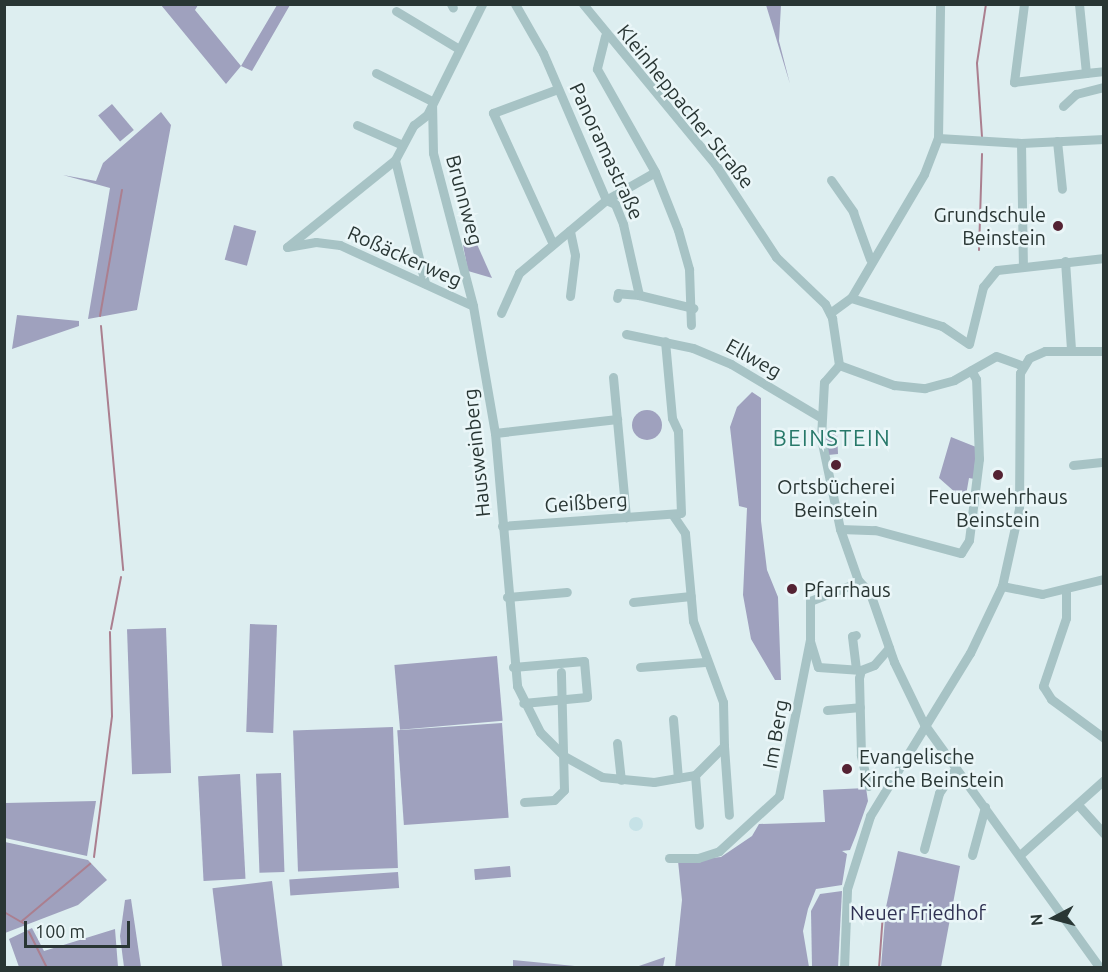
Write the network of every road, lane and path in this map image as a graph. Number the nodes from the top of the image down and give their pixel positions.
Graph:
1 (483, 4) edge
2 (515, 4) edge
3 (583, 4) edge
4 (940, 4) edge
5 (1024, 4) edge
6 (1079, 4) edge
7 (396, 11) dead end
8 (605, 36) junction
9 (456, 47) junction
10 (1104, 71) edge
11 (376, 73) dead end
12 (1086, 73) junction
13 (1104, 87) edge
14 (558, 89) junction
15 (432, 101) junction
16 (1063, 106) dead end
17 (357, 125) dead end
18 (938, 138) junction
19 (1104, 139) edge
20 (1057, 141) junction
21 (1021, 143) junction
22 (400, 144) junction
23 (395, 160) junction
24 (655, 172) junction
25 (831, 180) dead end
26 (1062, 189) dead end
27 (606, 200) junction
28 (570, 231) junction
29 (301, 232) junction
30 (312, 242) junction
31 (552, 242) junction
32 (1104, 258) edge
33 (870, 259) junction
34 (1065, 261) junction
35 (1023, 264) junction
36 (425, 283) junction
37 (639, 295) junction
38 (570, 296) dead end
39 (851, 297) junction
40 (617, 298) dead end
41 (473, 306) junction
42 (693, 308) junction
43 (501, 313) dead end
44 (830, 313) junction
45 (691, 325) dead end
46 (626, 334) dead end
47 (665, 341) junction
48 (1071, 350) junction
49 (1104, 351) edge
50 (838, 365) junction
51 (1023, 366) junction
52 (971, 370) junction
53 (613, 377) dead end
54 (820, 417) junction
55 (617, 419) junction
56 (495, 433) junction
57 (1104, 462) edge
58 (1073, 465) dead end
59 (672, 514) junction
60 (626, 517) junction
61 (502, 526) junction
62 (840, 529) junction
63 (1104, 579) edge
64 (860, 582) junction
65 (1002, 586) junction
66 (567, 592) dead end
67 (1066, 592) junction
68 (691, 596) junction
69 (507, 597) junction
70 (633, 602) dead end
71 (856, 635) dead end
72 (810, 639) junction
73 (889, 648) junction
74 (705, 662) junction
75 (513, 667) junction
76 (640, 667) dead end
77 (859, 669) junction
78 (561, 672) dead end
79 (563, 700) junction
80 (523, 703) junction
81 (860, 707) junction
82 (827, 710) dead end
83 (673, 719) dead end
84 (924, 724) junction
85 (1104, 738) edge
86 (617, 743) dead end
87 (724, 746) junction
88 (564, 756) junction
89 (956, 768) junction
90 (694, 775) junction
91 (678, 778) junction
92 (621, 780) junction
93 (1104, 780) edge
94 (868, 786) dead end
95 (524, 802) dead end
96 (985, 807) junction
97 (1080, 807) junction
98 (729, 816) dead end
99 (699, 825) dead end
100 (1104, 834) edge
101 (924, 849) dead end
102 (1021, 854) junction
103 (972, 855) dead end
104 (669, 858) dead end
105 (844, 968) edge
106 (1100, 968) edge

1 - 9 street, Brunnweg
2 - 14 street, Panoramastraße
3 - 8 street, Kleinheppacher Straße
4 - 18 street
5 - 12 street
6 - 12 street
7 - 9 street
8 - 24 street
8 - 44 street, Kleinheppacher Straße
9 - 15 street, Brunnweg
10 - 12 street
11 - 15 street
13 - 16 street
14 - 27 street, Panoramastraße
14 - 31 street
15 - 22 street, Brunnweg
15 - 41 street, Brunnweg
17 - 22 street
18 - 21 street
18 - 33 street
19 - 20 street
20 - 21 street
20 - 26 street
21 - 35 street
22 - 23 street, Brunnweg
23 - 29 street
23 - 36 street
24 - 27 street
24 - 42 street
25 - 33 street
27 - 28 street
27 - 37 street, Panoramastraße
28 - 31 street
28 - 38 street
29 - 30 street
29 - 30 street, Roßäckerweg
30 - 36 street, Roßäckerweg
31 - 43 street
32 - 34 street
33 - 39 street
34 - 35 street
34 - 48 street
35 - 39 street
36 - 41 street, Roßäckerweg
37 - 40 street
37 - 42 street
39 - 44 street
41 - 56 street, Hausweinberg
42 - 45 street
44 - 50 street
46 - 47 street, Ellweg
47 - 54 street, Ellweg
47 - 59 street
48 - 49 street
48 - 51 street
50 - 52 street
50 - 54 street
51 - 52 street
51 - 65 street
52 - 62 street
53 - 55 street
54 - 62 street
55 - 56 street
55 - 60 street
56 - 61 street, Hausweinberg
57 - 58 street
59 - 60 street, Geißberg
59 - 68 street
60 - 61 street, Geißberg
61 - 69 street, Hausweinberg
62 - 64 street
63 - 67 street
64 - 72 street, Im Berg
64 - 73 street
65 - 67 street
65 - 84 street
66 - 69 street
67 - 85 street
68 - 70 street
68 - 74 street
69 - 75 street, Hausweinberg
71 - 77 street
72 - 77 street
72 - 104 street, Im Berg
73 - 77 street
73 - 84 street
74 - 76 street
74 - 87 street
75 - 79 street
75 - 80 street, Hausweinberg
77 - 81 street
78 - 79 street
79 - 80 street
79 - 88 street
80 - 88 street, Hausweinberg
81 - 82 street
81 - 94 street
83 - 91 street
84 - 89 street
84 - 105 street
86 - 92 street
87 - 90 street
87 - 98 street
88 - 92 street, Hausweinberg
88 - 95 street
89 - 96 street
89 - 101 street
90 - 91 street, Hausweinberg
90 - 99 street
91 - 92 street, Hausweinberg
93 - 97 street
96 - 102 street
96 - 103 street
97 - 100 street
97 - 102 street
102 - 106 street

